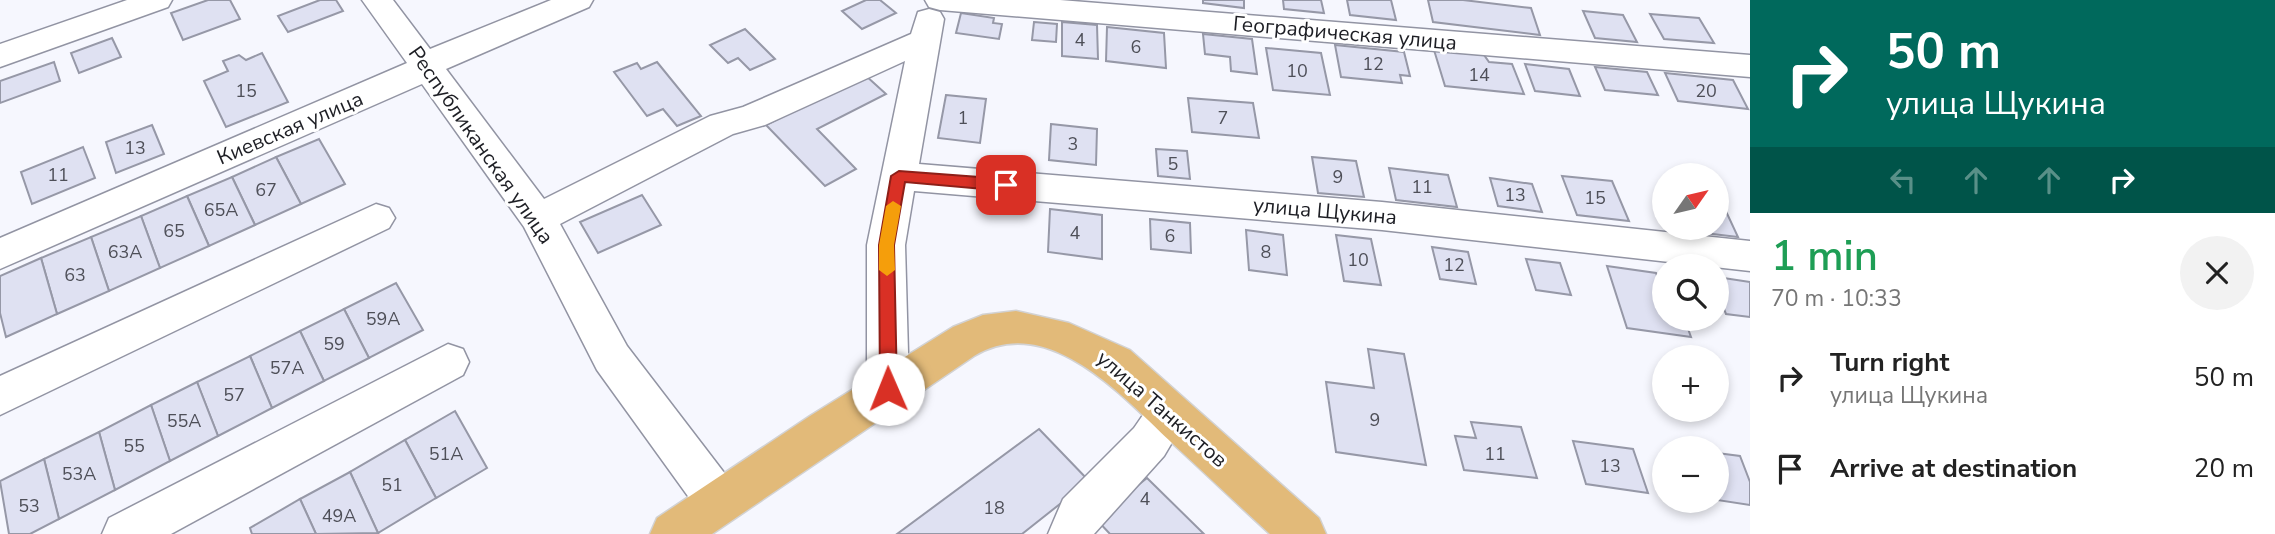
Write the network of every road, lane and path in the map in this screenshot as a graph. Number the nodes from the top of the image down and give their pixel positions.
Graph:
1 (158, 0) edge
2 (377, 0) edge
3 (578, 0) edge
4 (931, 0) edge
5 (940, 0) edge
6 (926, 39) junction
7 (0, 56) edge
8 (1750, 66) edge
9 (426, 68) junction
10 (899, 176) junction
11 (376, 218) dead end
12 (538, 218) junction
13 (0, 254) edge
14 (1750, 256) edge
15 (448, 362) dead end
16 (888, 389) junction
17 (0, 396) edge
18 (1169, 412) junction
19 (719, 502) junction
20 (125, 534) edge
21 (673, 534) edge
22 (1071, 534) edge
23 (1303, 534) edge

1 - 7 street
2 - 9 street, Республиканская улица
3 - 9 street, Киевская улица
4 - 6 street
5 - 8 street, Географическая улица
6 - 10 street
6 - 12 street
9 - 12 street, Республиканская улица
9 - 13 street, Киевская улица
10 - 14 street, улица Щукина
10 - 16 street
11 - 17 street
12 - 19 street, Республиканская улица
15 - 20 street
16 - 18 main road, улица Танкистов
16 - 19 main road, улица Танкистов
18 - 22 street
18 - 23 main road, улица Танкистов
19 - 21 main road, улица Танкистов

